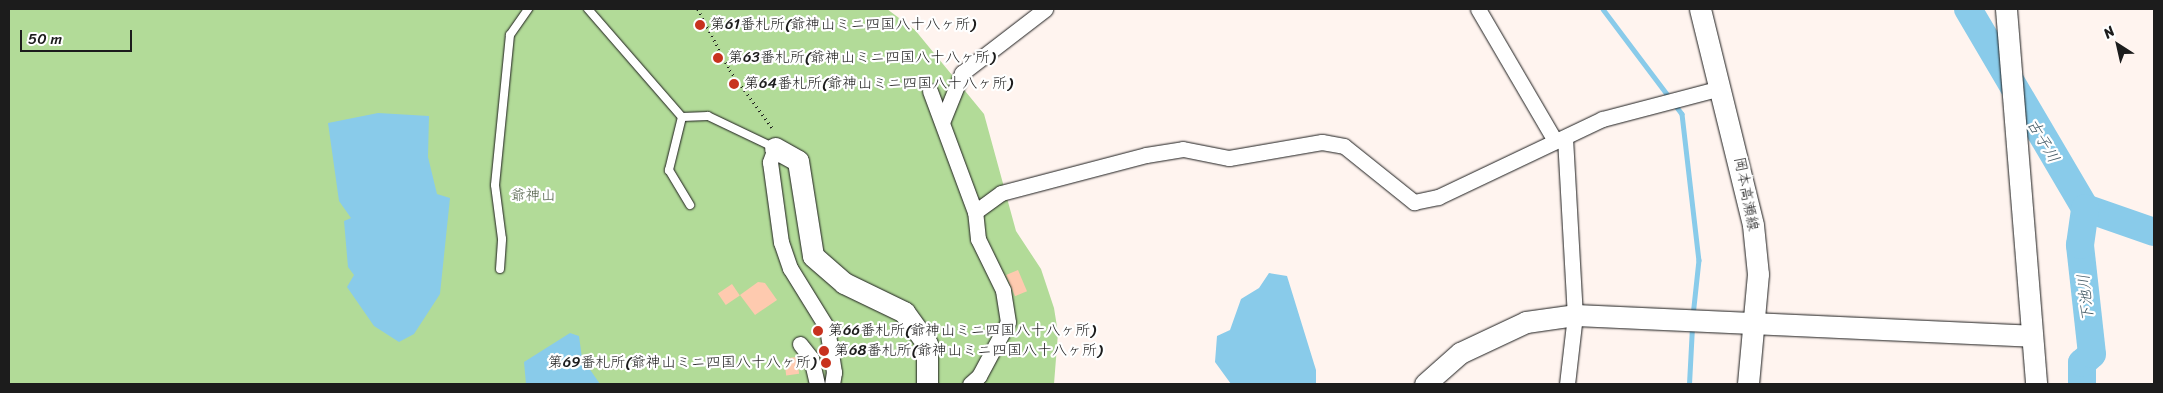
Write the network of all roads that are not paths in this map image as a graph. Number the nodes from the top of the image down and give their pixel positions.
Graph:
1 (528, 9) edge
2 (588, 9) edge
3 (1045, 9) edge
4 (1478, 9) edge
5 (1700, 9) edge
6 (2006, 15) edge
7 (1721, 88) junction
8 (930, 91) dead end
9 (682, 116) junction
10 (943, 120) junction
11 (1560, 139) junction
12 (775, 148) junction
13 (690, 205) dead end
14 (975, 212) junction
15 (500, 269) dead end
16 (1575, 315) junction
17 (1755, 326) junction
18 (2032, 336) junction
19 (800, 344) dead end
20 (817, 384) edge
21 (832, 384) edge
22 (927, 384) edge
23 (970, 384) edge
24 (1425, 384) edge
25 (1568, 384) edge
26 (1748, 384) edge
27 (2036, 384) edge

1 - 15 lane
2 - 9 lane
3 - 10 street
4 - 11 street
5 - 7 street, 岡本高瀬線
6 - 18 street
7 - 11 street
7 - 17 street, 岡本高瀬線
8 - 10 street
9 - 12 lane
9 - 13 lane
10 - 14 street
11 - 14 street
11 - 16 street
12 - 21 street
12 - 22 street
14 - 23 street
16 - 17 street
16 - 24 street
16 - 25 street
17 - 18 street
17 - 26 street, 岡本高瀬線
18 - 27 street
19 - 20 street

